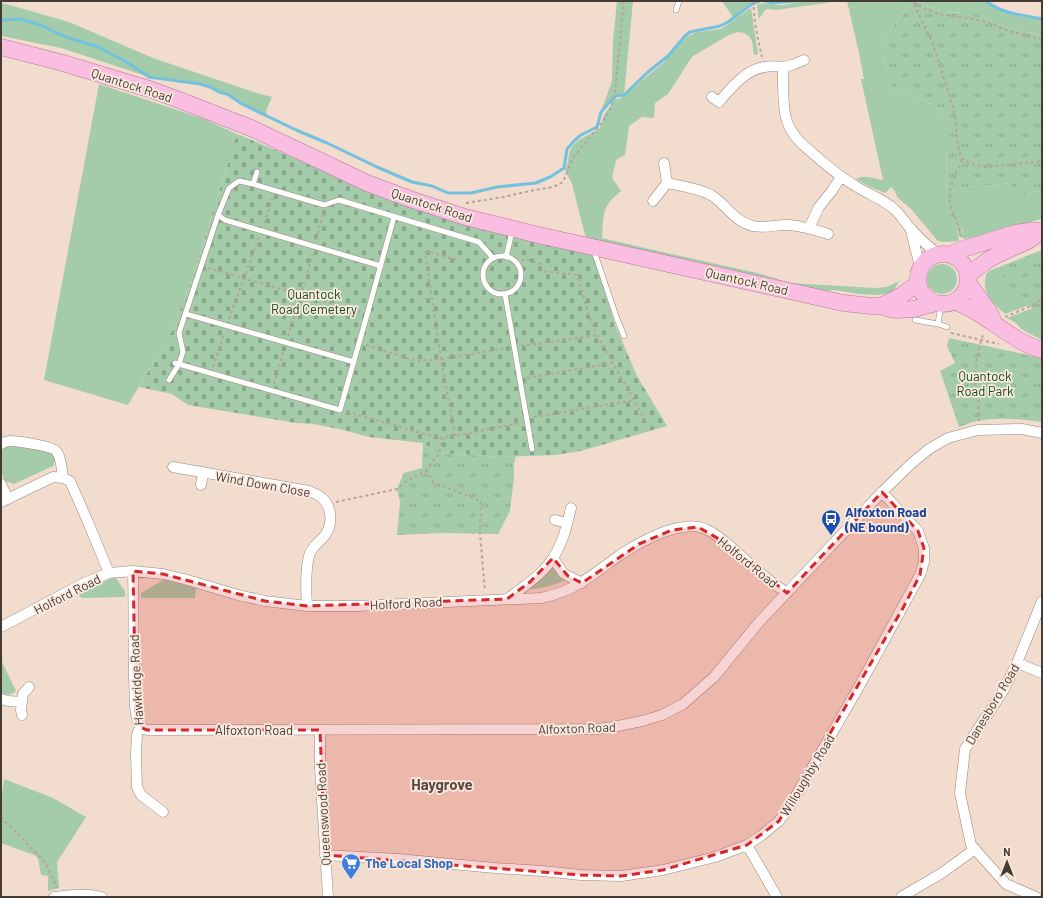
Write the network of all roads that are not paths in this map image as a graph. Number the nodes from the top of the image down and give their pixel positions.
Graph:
1 (679, 1) edge
2 (676, 10) dead end
3 (1, 47) edge
4 (804, 60) dead end
5 (783, 67) junction
6 (719, 102) dead end
7 (664, 164) dead end
8 (257, 172) dead end
9 (841, 177) junction
10 (667, 183) junction
11 (253, 184) junction
12 (653, 201) dead end
13 (218, 215) junction
14 (394, 217) junction
15 (810, 228) junction
16 (512, 229) junction
17 (911, 230) junction
18 (828, 234) dead end
19 (593, 246) junction
20 (944, 255) junction
21 (506, 257) junction
22 (493, 258) junction
23 (380, 266) junction
24 (919, 275) junction
25 (969, 280) junction
26 (505, 294) junction
27 (944, 303) junction
28 (881, 306) junction
29 (186, 314) junction
30 (999, 319) junction
31 (915, 320) dead end
32 (938, 324) junction
33 (947, 327) dead end
34 (624, 336) dead end
35 (1042, 350) edge
36 (354, 362) junction
37 (177, 364) junction
38 (169, 380) dead end
39 (1042, 433) edge
40 (1, 444) edge
41 (532, 449) dead end
42 (173, 467) dead end
43 (203, 473) junction
44 (64, 478) junction
45 (1, 484) edge
46 (201, 485) dead end
47 (882, 492) junction
48 (4, 500) edge
49 (571, 508) dead end
50 (555, 520) dead end
51 (567, 523) junction
52 (553, 558) junction
53 (133, 571) junction
54 (109, 573) junction
55 (582, 582) junction
56 (787, 593) junction
57 (507, 599) junction
58 (1042, 601) edge
59 (307, 606) junction
60 (1, 627) edge
61 (1017, 663) junction
62 (1042, 673) edge
63 (29, 687) dead end
64 (1, 699) edge
65 (22, 702) junction
66 (22, 715) dead end
67 (140, 727) junction
68 (320, 730) junction
69 (160, 805) dead end
70 (747, 845) junction
71 (975, 849) junction
72 (325, 855) junction
73 (57, 896) edge
74 (102, 897) edge
75 (328, 897) edge
76 (777, 897) edge
77 (901, 897) edge
78 (1036, 897) edge

1 - 2 lane
3 - 16 main road, Quantock Road
4 - 5 street
5 - 6 street
5 - 9 street
7 - 10 street
8 - 11 lane
9 - 15 street
9 - 17 street
10 - 12 street
10 - 15 street
11 - 13 lane
11 - 14 lane
13 - 23 lane
13 - 29 lane
14 - 22 lane
14 - 23 lane
15 - 18 street
16 - 19 main road, Quantock Road
16 - 21 lane
17 - 20 street
17 - 24 street
19 - 28 main road, Quantock Road
19 - 34 lane
20 - 24 main road
20 - 25 main road
20 - 25 main road
21 - 22 lane
21 - 26 lane
22 - 26 lane
23 - 36 lane
24 - 27 main road
24 - 28 main road
25 - 27 main road
25 - 30 main road
26 - 41 lane
27 - 28 main road, Quantock Road
27 - 30 main road
27 - 32 lane
29 - 36 lane
29 - 37 lane
30 - 35 main road
31 - 32 lane
32 - 33 lane
36 - 37 lane
37 - 38 lane
39 - 47 street, Alfoxton Road
40 - 44 street
42 - 43 street, Wind Down Close
43 - 46 street, Wind Down Close
43 - 59 street, Wind Down Close
44 - 48 street
44 - 54 street
45 - 48 street
47 - 56 street, Alfoxton Road
47 - 70 street, Willoughby Road
49 - 51 street
50 - 51 street
51 - 52 street
52 - 55 street
52 - 57 street
53 - 54 street, Holford Road
53 - 59 street, Holford Road
53 - 67 street, Hawkridge Road
54 - 60 street, Holford Road
55 - 56 street, Holford Road
55 - 57 street, Holford Road
56 - 68 street, Alfoxton Road
57 - 59 street, Holford Road
58 - 61 street, Danesboro Road
61 - 62 street
61 - 71 street, Danesboro Road
63 - 65 street
64 - 65 street
65 - 66 street
67 - 68 street, Alfoxton Road
67 - 69 street, Hawkridge Road
68 - 72 street, Queenswood Road
70 - 72 street, Willoughby Road
70 - 76 street
71 - 77 street
71 - 78 street, Danesboro Road
72 - 75 street, Queenswood Road
73 - 74 street

